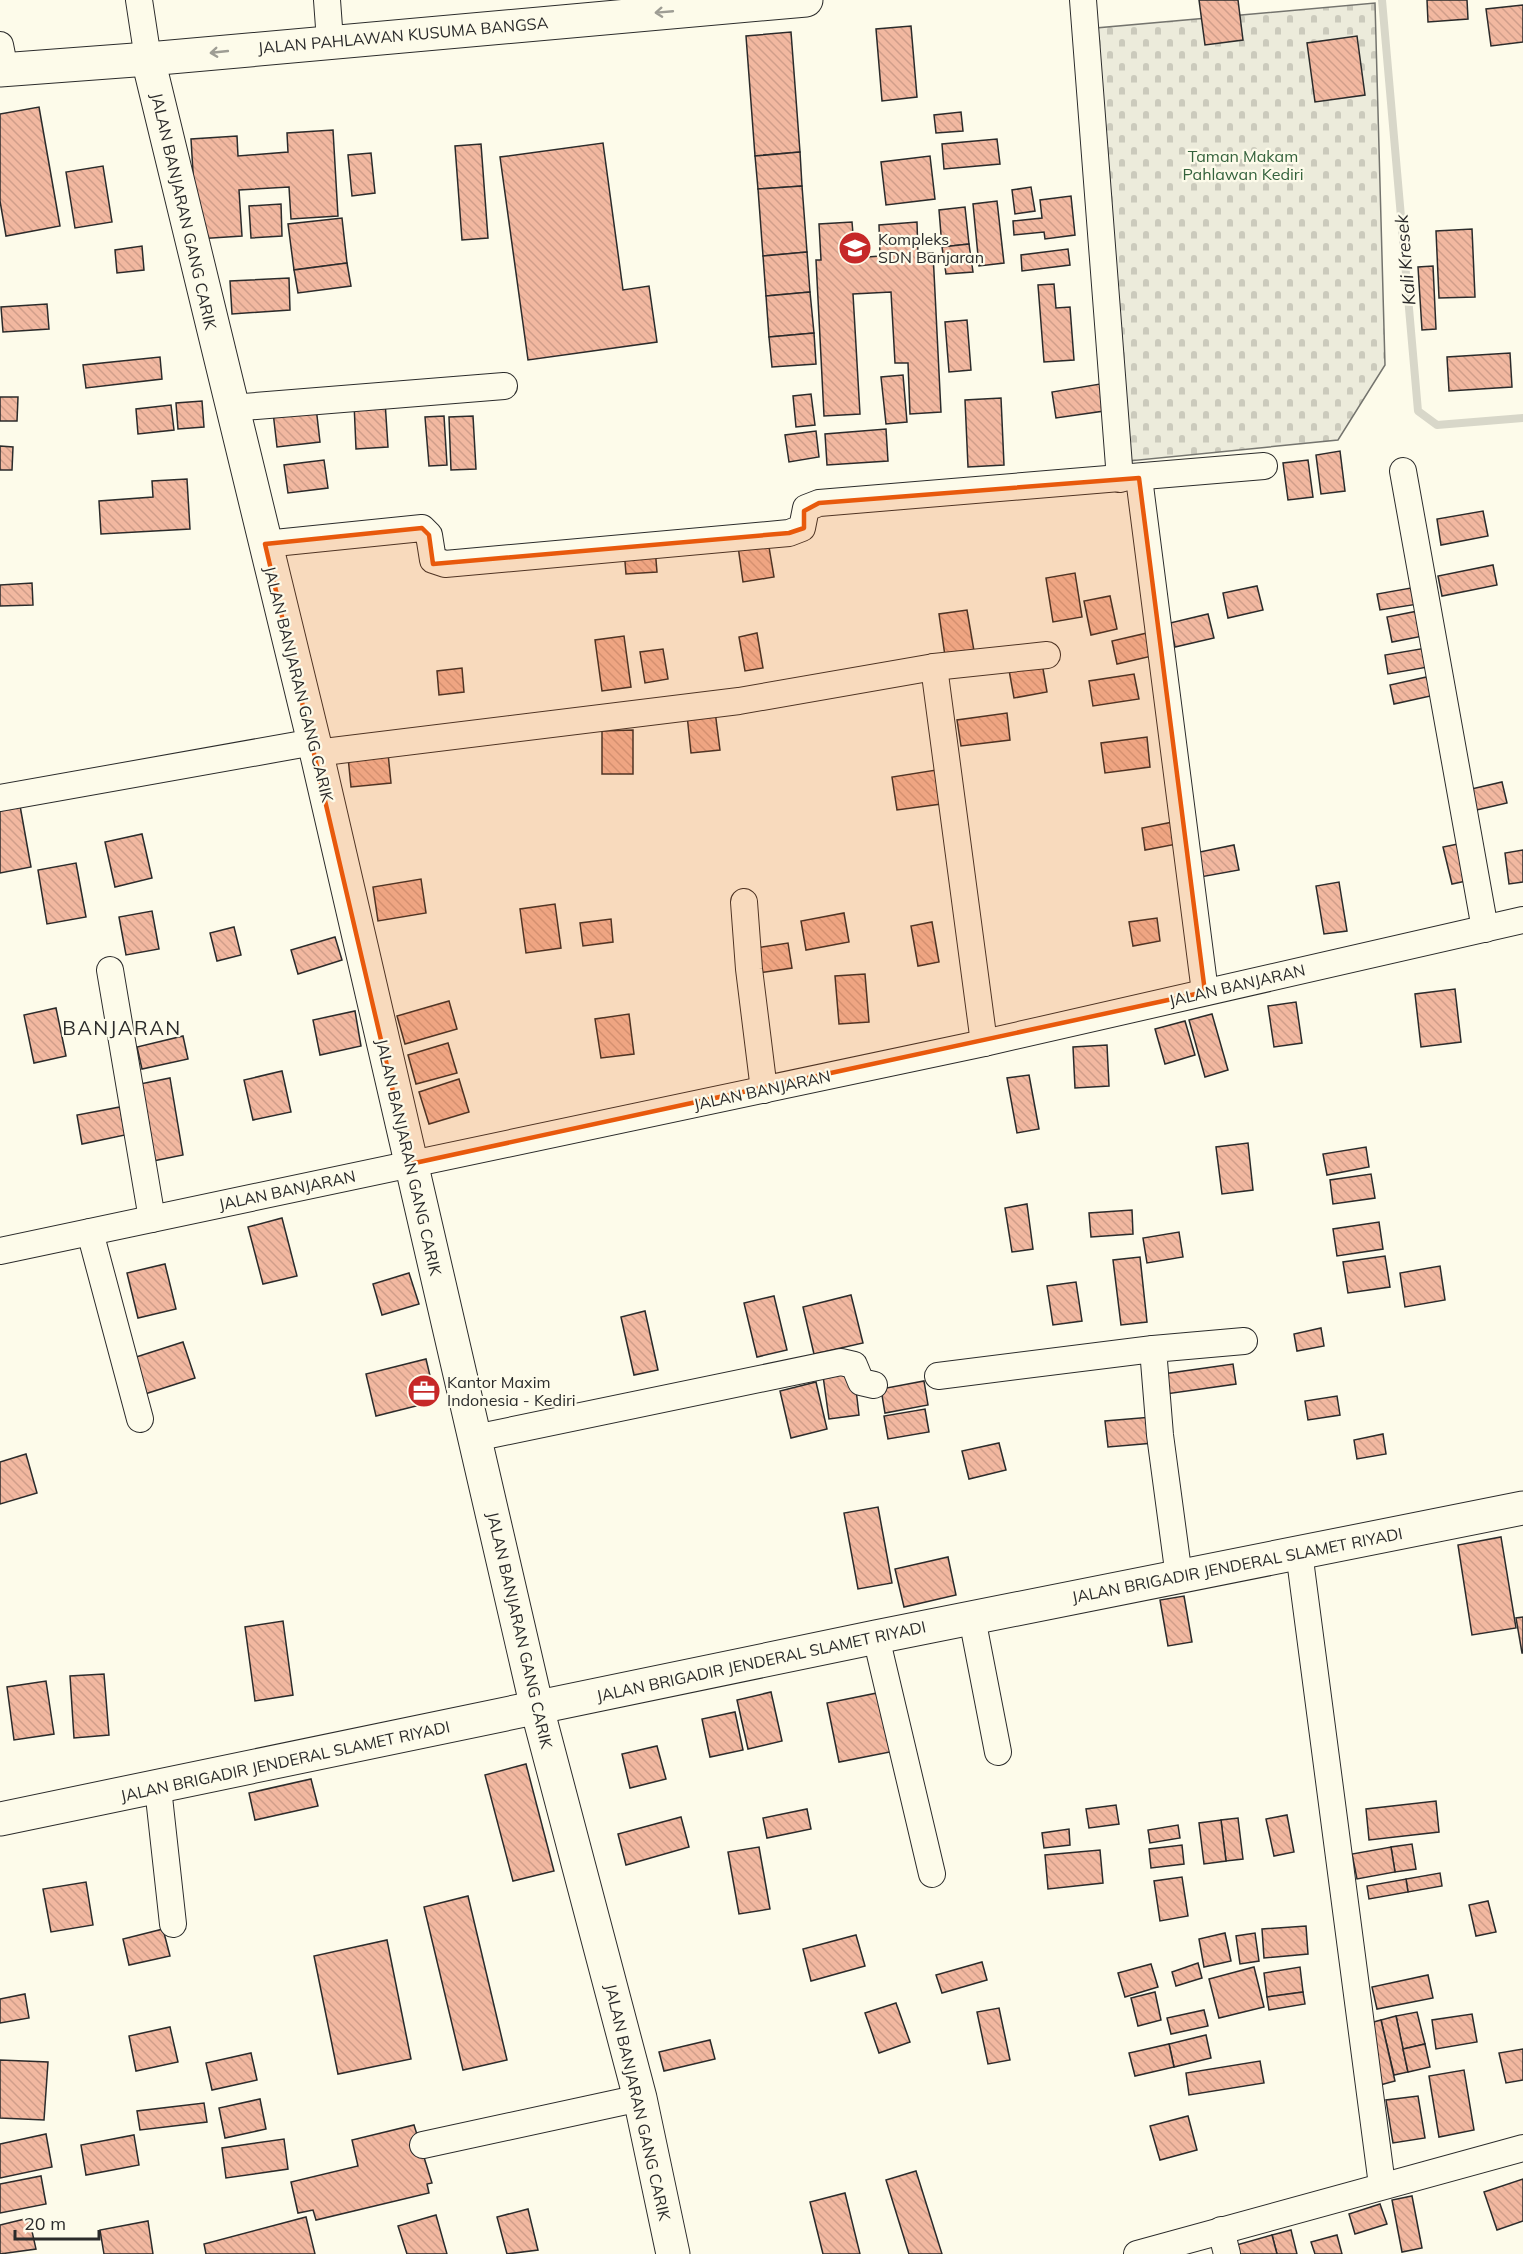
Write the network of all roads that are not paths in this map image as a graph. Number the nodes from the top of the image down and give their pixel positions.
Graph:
1 (139, 0) edge
2 (327, 0) edge
3 (806, 0) edge
4 (1083, 0) edge
5 (330, 41) junction
6 (148, 59) junction
7 (2, 61) edge
8 (504, 386) dead end
9 (231, 408) junction
10 (1264, 466) dead end
11 (1403, 471) dead end
12 (1130, 478) junction
13 (265, 544) junction
14 (1047, 655) dead end
15 (934, 667) junction
16 (315, 748) junction
17 (0, 798) edge
18 (744, 902) dead end
19 (1523, 920) edge
20 (1485, 929) junction
21 (110, 970) dead end
22 (1205, 992) junction
23 (984, 1043) junction
24 (764, 1090) junction
25 (410, 1164) junction
26 (152, 1219) junction
27 (90, 1232) junction
28 (0, 1251) edge
29 (1244, 1341) dead end
30 (1153, 1349) junction
31 (938, 1376) dead end
32 (874, 1385) dead end
33 (140, 1419) dead end
34 (475, 1438) junction
35 (1523, 1508) edge
36 (1299, 1552) junction
37 (1179, 1576) junction
38 (972, 1618) junction
39 (876, 1637) junction
40 (537, 1708) junction
41 (998, 1752) dead end
42 (158, 1788) junction
43 (0, 1819) edge
44 (932, 1874) dead end
45 (173, 1924) dead end
46 (640, 2098) junction
47 (423, 2145) dead end
48 (1523, 2148) edge
49 (1382, 2185) junction
50 (1224, 2242) edge
51 (673, 2254) edge
52 (1137, 2254) edge

1 - 6 street
2 - 5 street
3 -> 5 street, JALAN PAHLAWAN KUSUMA BANGSA
4 - 12 street
5 -> 6 street, JALAN PAHLAWAN KUSUMA BANGSA
6 - 7 street, JALAN PAHLAWAN KUSUMA BANGSA
6 - 9 street, JALAN BANJARAN GANG CARIK
8 - 9 street
9 - 13 street, JALAN BANJARAN GANG CARIK
10 - 12 street
11 - 20 street
12 - 13 street
12 - 22 street
13 - 16 street, JALAN BANJARAN GANG CARIK
14 - 15 street
15 - 16 street
15 - 23 street
16 - 17 street
16 - 25 street, JALAN BANJARAN GANG CARIK
18 - 24 street
19 - 20 street, JALAN BANJARAN
20 - 22 street, JALAN BANJARAN
21 - 26 street
22 - 23 street, JALAN BANJARAN
23 - 24 street, JALAN BANJARAN
24 - 25 street, JALAN BANJARAN
25 - 26 street, JALAN BANJARAN
25 - 34 street, JALAN BANJARAN GANG CARIK
26 - 27 street, JALAN BANJARAN
27 - 28 street, JALAN BANJARAN
27 - 33 street
29 - 30 street
30 - 31 street
30 - 37 street
32 - 34 street
34 - 40 street, JALAN BANJARAN GANG CARIK
35 - 36 street, JALAN BRIGADIR JENDERAL SLAMET RIYADI
36 - 37 street, JALAN BRIGADIR JENDERAL SLAMET RIYADI
36 - 49 street
37 - 38 street, JALAN BRIGADIR JENDERAL SLAMET RIYADI
38 - 39 street, JALAN BRIGADIR JENDERAL SLAMET RIYADI
38 - 41 street
39 - 40 street, JALAN BRIGADIR JENDERAL SLAMET RIYADI
39 - 44 street
40 - 42 street, JALAN BRIGADIR JENDERAL SLAMET RIYADI
40 - 46 street, JALAN BANJARAN GANG CARIK
42 - 43 street, JALAN BRIGADIR JENDERAL SLAMET RIYADI
42 - 45 street
46 - 47 street
46 - 51 street, JALAN BANJARAN GANG CARIK
48 - 49 street
49 - 50 street
50 - 52 street

